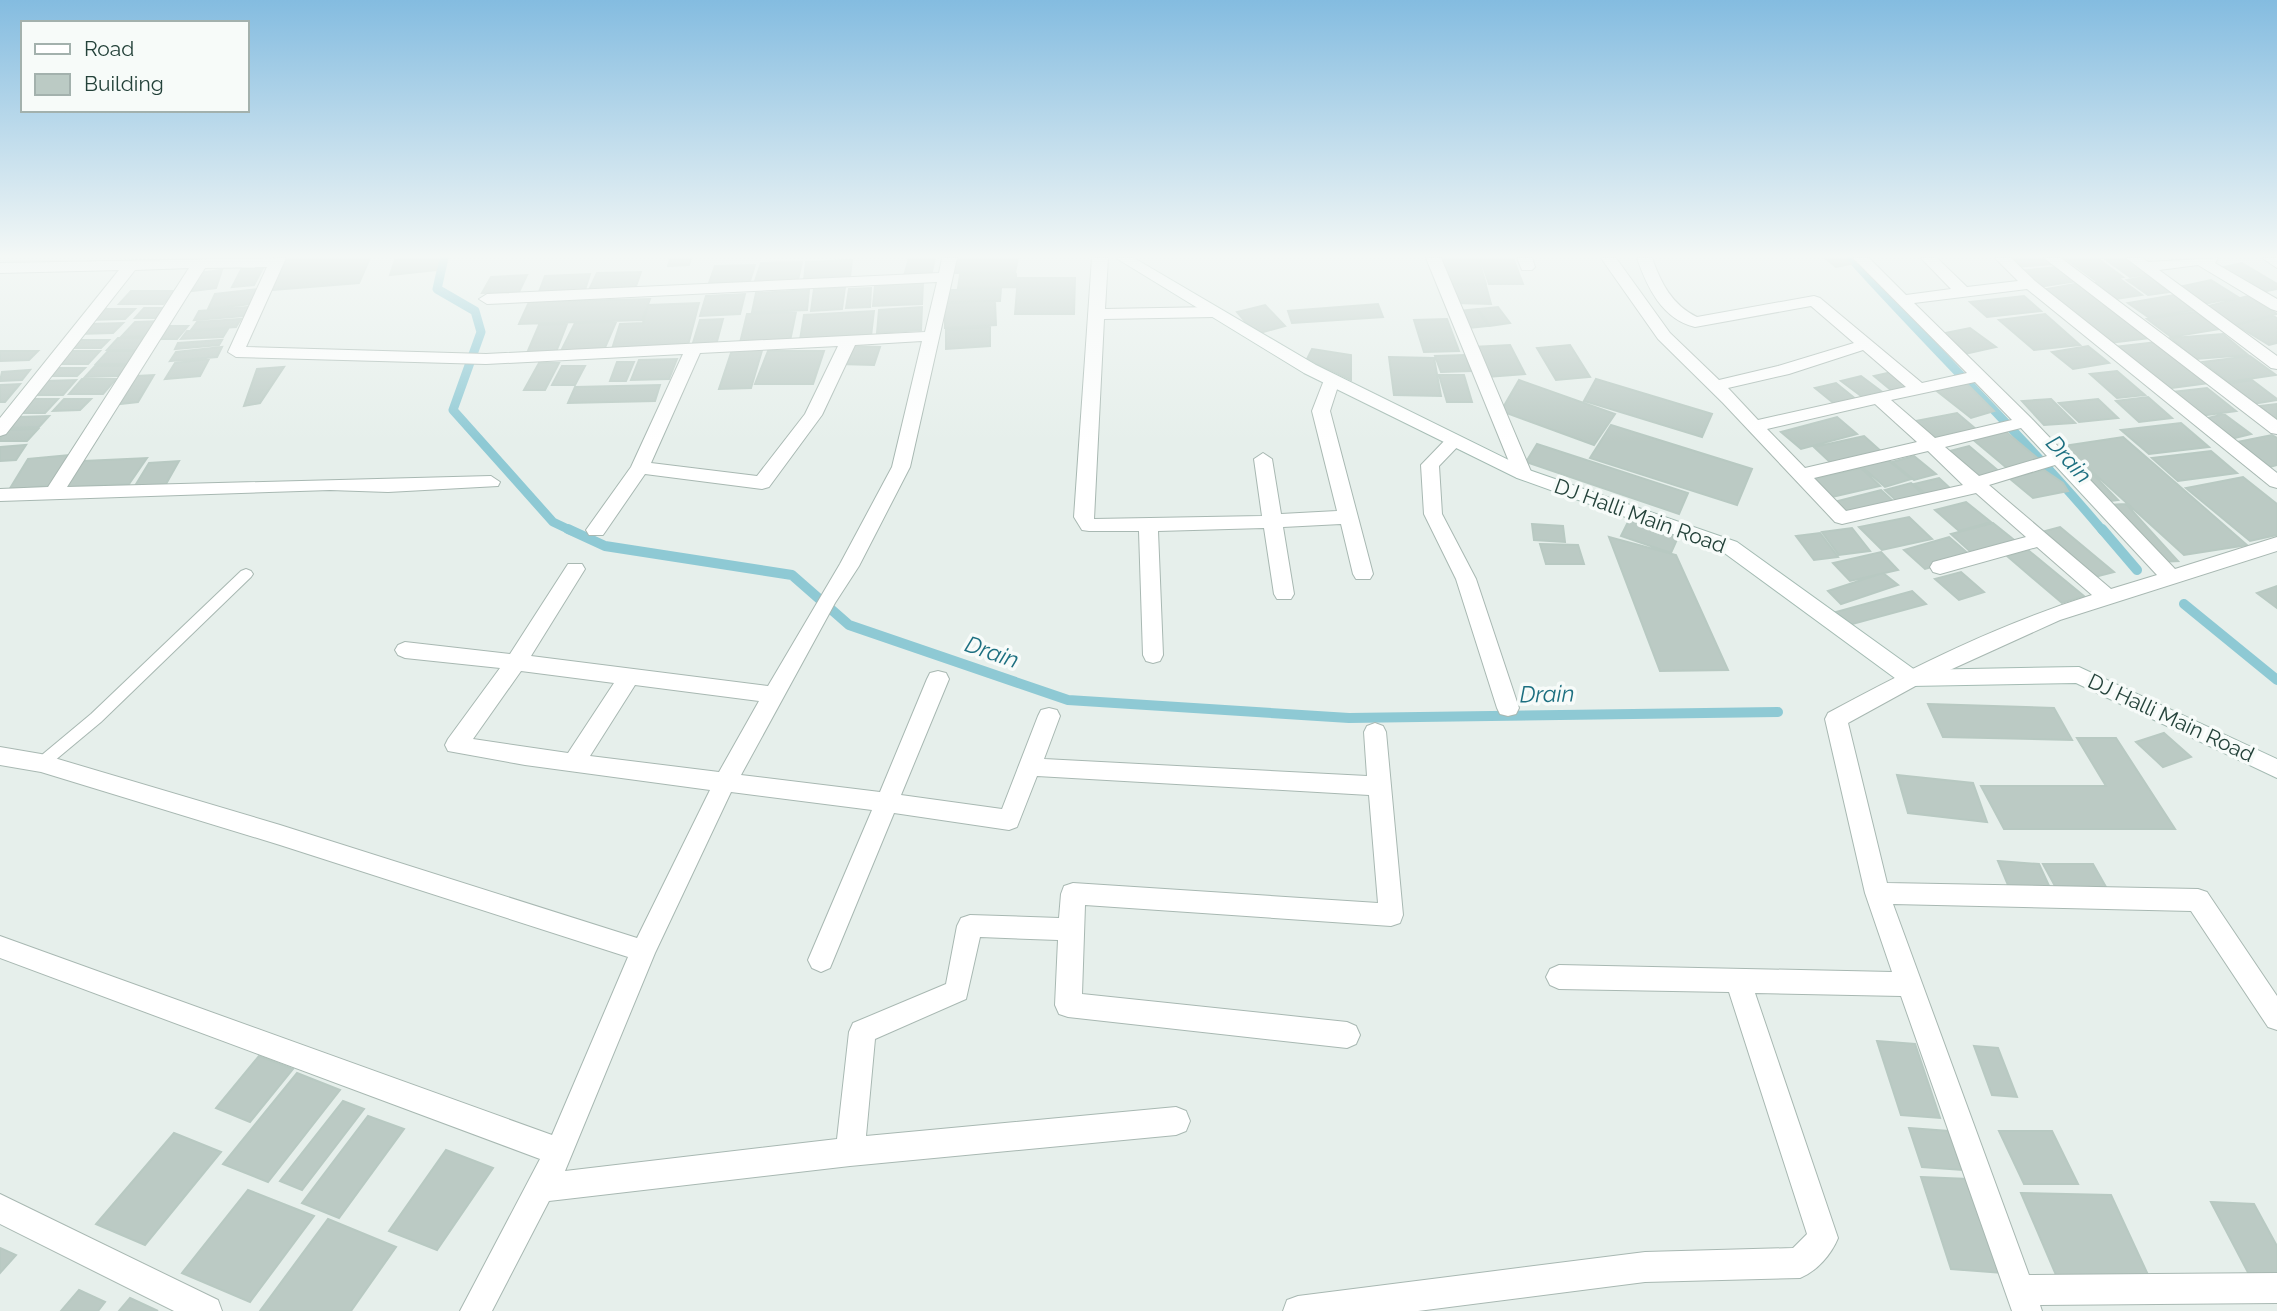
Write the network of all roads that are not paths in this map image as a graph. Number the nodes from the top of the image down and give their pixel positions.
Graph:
1 (88, 319) edge
2 (165, 319) edge
3 (251, 319) edge
4 (937, 319) edge
5 (1096, 319) edge
6 (1226, 319) edge
7 (1458, 319) edge
8 (1652, 319) edge
9 (1687, 319) edge
10 (1711, 319) edge
11 (1836, 319) edge
12 (1918, 319) edge
13 (2074, 319) edge
14 (2132, 319) edge
15 (2216, 319) edge
16 (933, 336) junction
17 (849, 340) junction
18 (1867, 344) junction
19 (694, 348) junction
20 (2277, 364) edge
21 (1970, 378) junction
22 (1332, 380) junction
23 (1716, 386) junction
24 (1919, 389) junction
25 (1878, 398) junction
26 (2023, 423) junction
27 (1755, 426) junction
28 (2277, 429) edge
29 (0, 430) edge
30 (1455, 440) junction
31 (1930, 444) junction
32 (2059, 458) junction
33 (1263, 459) dead end
34 (640, 468) junction
35 (1523, 474) junction
36 (1801, 475) junction
37 (491, 482) dead end
38 (1974, 482) junction
39 (2277, 482) edge
40 (54, 494) junction
41 (0, 495) edge
42 (1348, 517) junction
43 (1273, 521) junction
44 (1148, 524) junction
45 (597, 530) dead end
46 (2040, 540) junction
47 (2277, 544) edge
48 (1940, 566) dead end
49 (575, 569) dead end
50 (246, 574) dead end
51 (1363, 574) dead end
52 (2172, 578) junction
53 (1284, 594) dead end
54 (2108, 598) junction
55 (405, 650) dead end
56 (1153, 655) dead end
57 (516, 662) junction
58 (630, 675) junction
59 (1911, 678) junction
60 (938, 679) dead end
61 (773, 695) junction
62 (1508, 708) dead end
63 (1049, 716) dead end
64 (1375, 732) dead end
65 (0, 756) edge
66 (575, 762) junction
67 (42, 764) junction
68 (1030, 766) junction
69 (2277, 769) edge
70 (725, 782) junction
71 (1379, 786) junction
72 (888, 800) junction
73 (1877, 893) junction
74 (1071, 929) junction
75 (0, 947) edge
76 (643, 951) junction
77 (821, 960) dead end
78 (1559, 977) dead end
79 (1738, 981) junction
80 (1910, 984) junction
81 (2277, 1018) edge
82 (1347, 1035) dead end
83 (1176, 1121) dead end
84 (559, 1152) junction
85 (850, 1152) junction
86 (540, 1188) junction
87 (0, 1209) edge
88 (2277, 1288) edge
89 (2023, 1301) edge
90 (206, 1311) edge
91 (475, 1311) edge
92 (1298, 1311) edge

1 - 29 street
2 - 40 street
3 - 19 street
4 - 16 street
5 - 44 street
6 - 22 street, DJ Halli Main Road
7 - 35 street
8 - 23 street
9 - 10 street
11 - 18 street
12 - 21 street
13 - 39 street
14 - 28 street
15 - 20 street
16 - 17 street
16 - 61 street
17 - 19 street
17 - 34 street
18 - 23 street
18 - 24 street
19 - 34 street
21 - 24 street
21 - 26 street
22 - 30 street, DJ Halli Main Road
22 - 42 street
23 - 27 street
24 - 25 street
25 - 27 street
25 - 31 street
26 - 31 street
26 - 32 street
27 - 36 street
30 - 35 street, DJ Halli Main Road
30 - 62 street
31 - 36 street
31 - 38 street
32 - 38 street
32 - 52 street
33 - 43 street
34 - 45 street
35 - 59 street, DJ Halli Main Road
36 - 38 street
37 - 40 street
38 - 46 street
40 - 41 street
42 - 43 street
42 - 51 street
43 - 44 street
43 - 53 street
44 - 56 street
46 - 48 street
46 - 54 street
47 - 52 street
49 - 57 street
50 - 67 lane
52 - 54 street
54 - 59 street
55 - 57 street
57 - 58 street
57 - 66 street
58 - 61 street
58 - 66 street
59 - 69 street, DJ Halli Main Road
59 - 73 street
60 - 72 street
61 - 70 street
63 - 68 street
64 - 71 street
65 - 67 street
66 - 70 street
67 - 76 street
68 - 71 street
68 - 72 street
70 - 72 street
70 - 76 street
71 - 74 street
72 - 77 street
73 - 80 street
73 - 81 street
74 - 82 street
74 - 85 street
75 - 84 street
76 - 84 street
78 - 79 street
79 - 80 street
79 - 92 street
80 - 89 street
83 - 85 street
84 - 86 street
85 - 86 street
86 - 91 street
87 - 90 street
88 - 89 street

